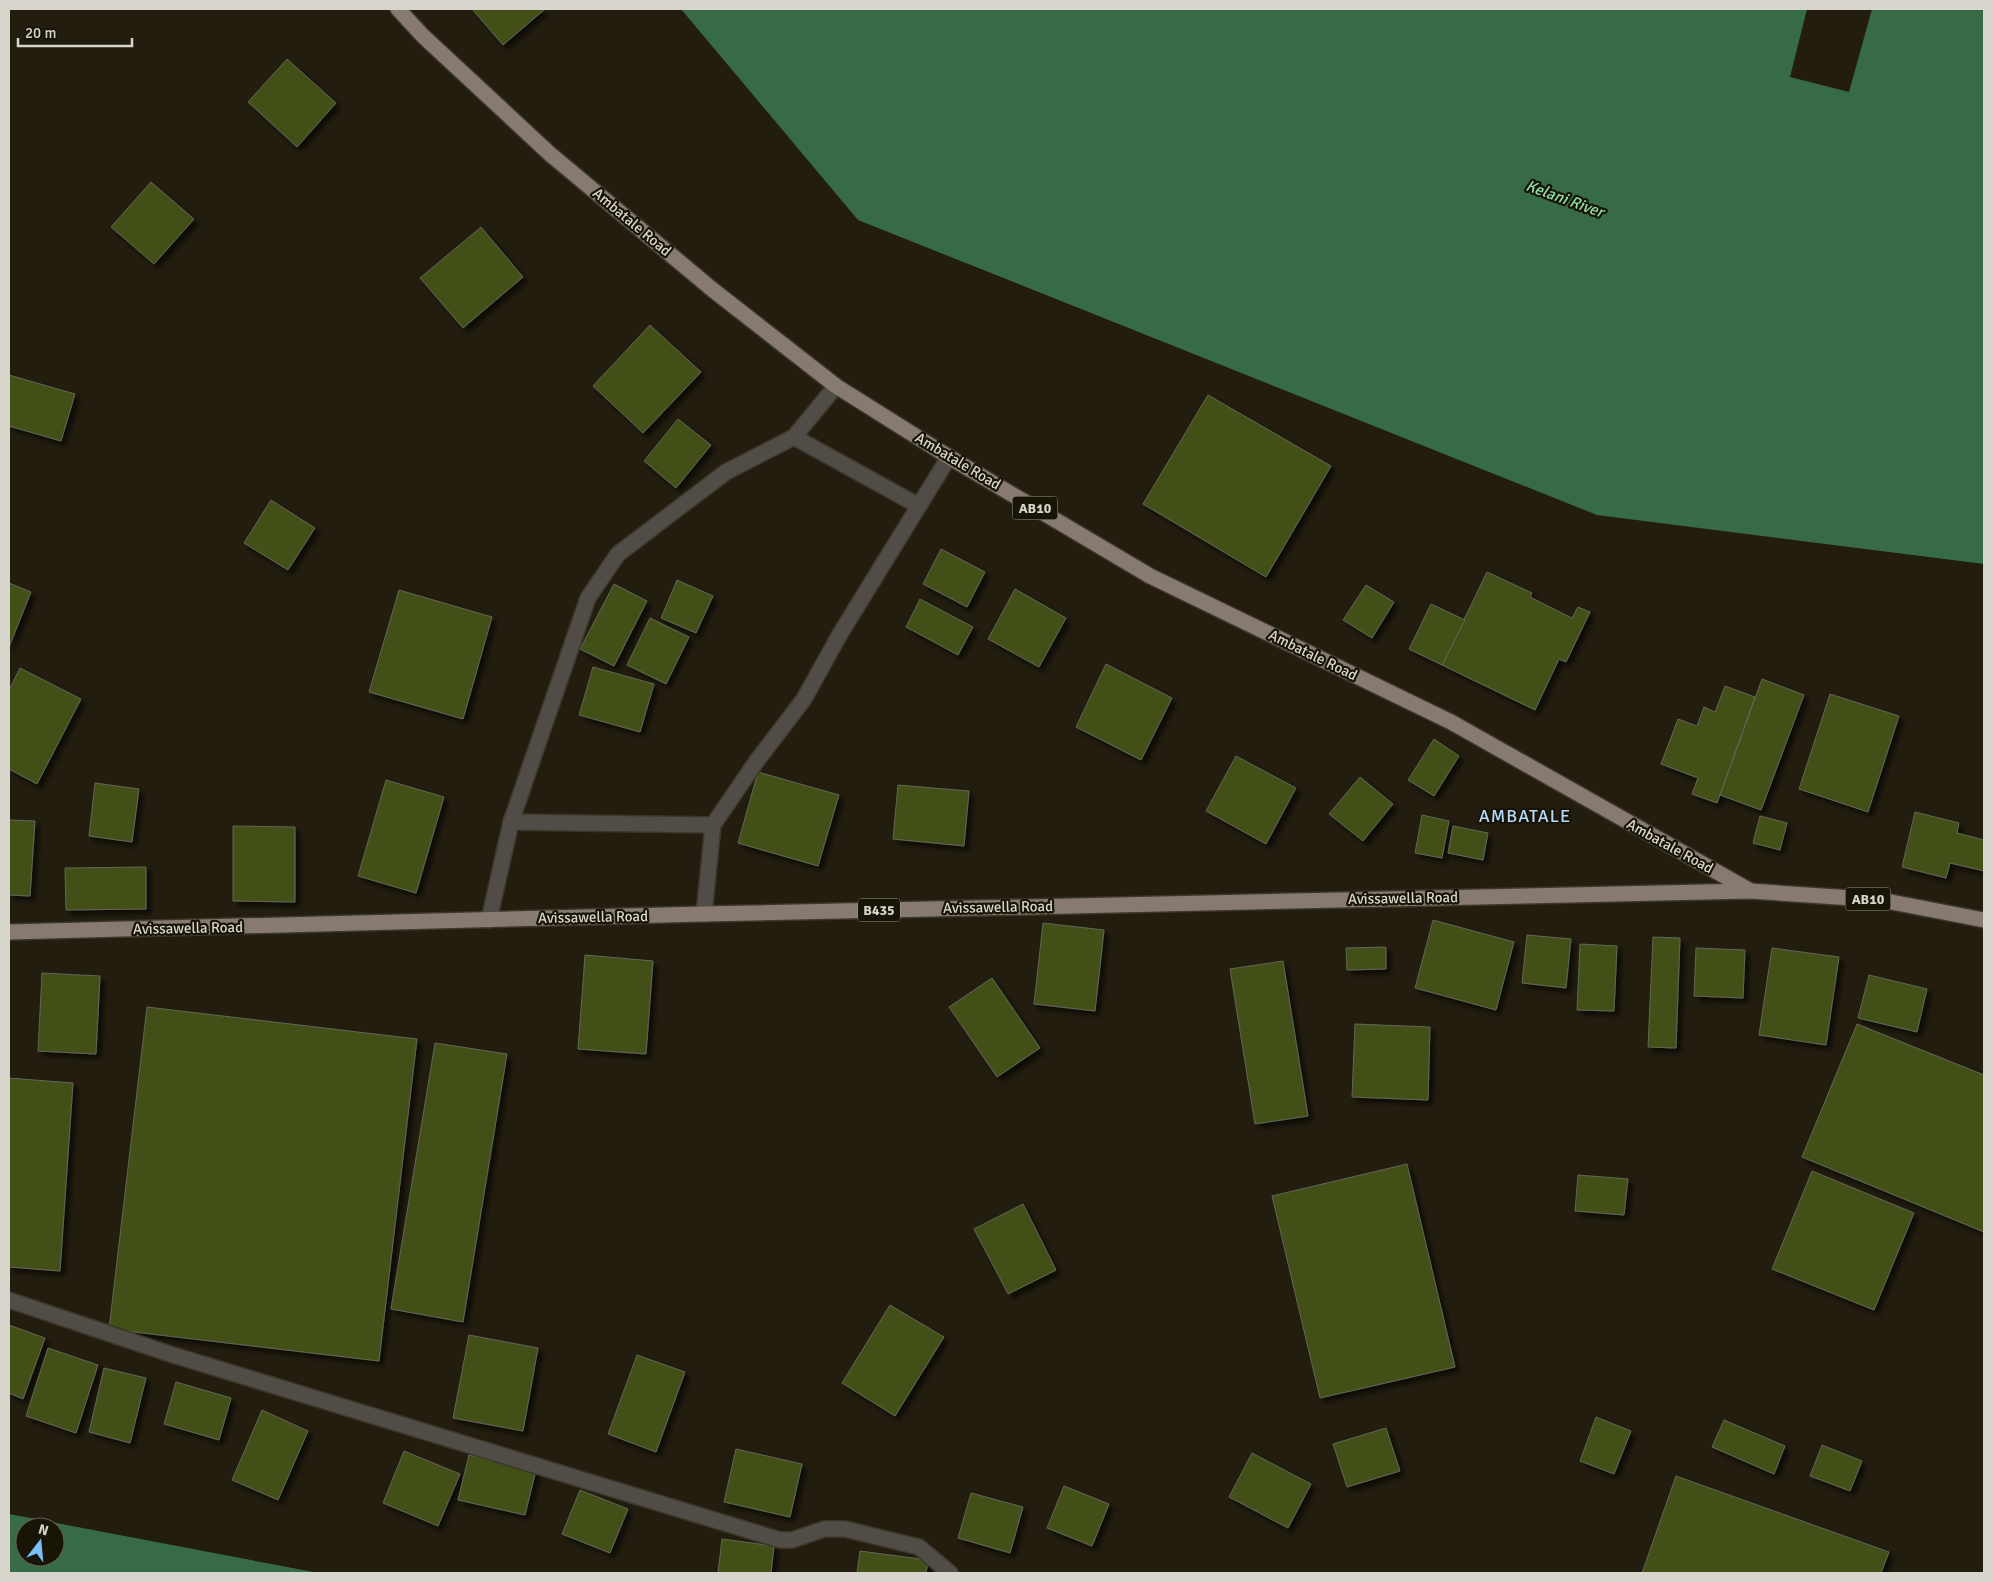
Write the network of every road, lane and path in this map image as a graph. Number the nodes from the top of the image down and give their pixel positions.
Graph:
1 (398, 9) edge
2 (836, 386) junction
3 (794, 438) junction
4 (949, 457) junction
5 (919, 506) junction
6 (511, 822) junction
7 (713, 825) junction
8 (1750, 891) junction
9 (704, 914) junction
10 (489, 920) junction
11 (1984, 920) edge
12 (9, 932) edge
13 (9, 1300) edge
14 (950, 1573) edge

1 - 2 main road, Ambatale Road / AB10
2 - 3 street
2 - 4 main road, Ambatale Road / AB10
3 - 5 street
3 - 6 street
4 - 5 street
4 - 8 main road, Ambatale Road / AB10
5 - 7 street
6 - 7 street
6 - 10 street
7 - 9 street
8 - 9 main road, Avissawella Road / B435
8 - 11 main road, Avissawella Road / AB10
9 - 10 main road, Avissawella Road / B435
10 - 12 main road, Avissawella Road / B435
13 - 14 street

